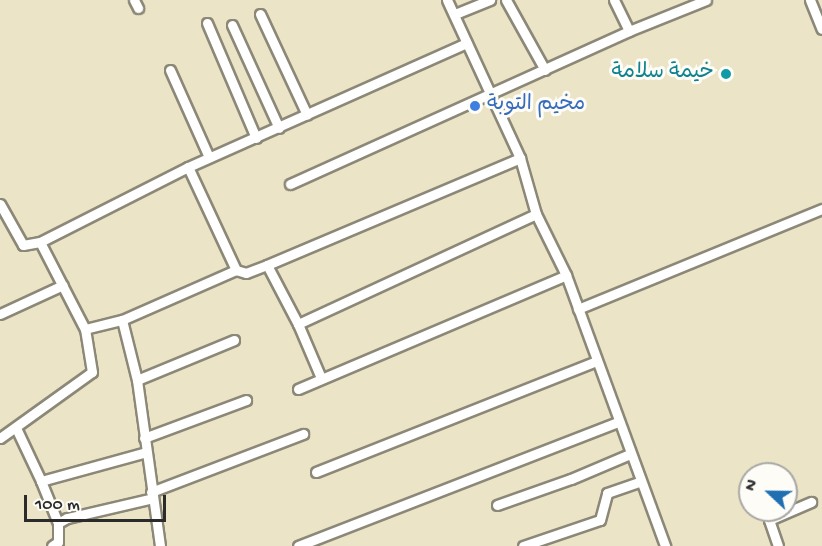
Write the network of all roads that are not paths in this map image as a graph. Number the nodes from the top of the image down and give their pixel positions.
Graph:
1 (447, 0) edge
2 (490, 0) edge
3 (506, 0) edge
4 (614, 0) edge
5 (706, 0) edge
6 (810, 0) edge
7 (818, 9) edge
8 (260, 14) dead end
9 (455, 14) junction
10 (207, 23) dead end
11 (232, 25) dead end
12 (822, 29) edge
13 (629, 31) junction
14 (467, 43) junction
15 (170, 70) dead end
16 (545, 70) junction
17 (491, 92) junction
18 (308, 115) junction
19 (279, 128) junction
20 (256, 138) junction
21 (209, 157) junction
22 (520, 158) junction
23 (188, 167) junction
24 (290, 184) dead end
25 (0, 204) edge
26 (822, 209) edge
27 (536, 214) junction
28 (40, 242) junction
29 (267, 265) junction
30 (236, 270) junction
31 (566, 275) junction
32 (63, 285) junction
33 (579, 309) junction
34 (0, 314) edge
35 (122, 320) junction
36 (298, 324) junction
37 (85, 329) junction
38 (234, 340) dead end
39 (597, 361) junction
40 (321, 378) junction
41 (137, 380) junction
42 (298, 389) dead end
43 (246, 400) dead end
44 (618, 422) junction
45 (16, 428) junction
46 (303, 434) dead end
47 (0, 438) edge
48 (144, 438) junction
49 (146, 452) junction
50 (630, 454) junction
51 (316, 472) dead end
52 (641, 480) junction
53 (40, 481) junction
54 (152, 495) junction
55 (811, 502) dead end
56 (497, 505) dead end
57 (58, 523) junction
58 (52, 546) edge
59 (160, 546) edge
60 (298, 546) edge
61 (523, 546) edge
62 (665, 546) edge
63 (778, 546) edge

1 - 9 street
2 - 9 street
3 - 16 street
4 - 13 street
5 - 13 street
6 - 7 street
7 - 12 street
8 - 18 street
9 - 14 street
10 - 20 street
11 - 19 street
13 - 16 street
14 - 17 street
14 - 18 street
15 - 21 street
16 - 17 street
17 - 22 street
17 - 24 street
18 - 19 street
19 - 20 street
20 - 21 street
21 - 23 street
22 - 27 street
22 - 29 street
23 - 28 street
23 - 30 street
25 - 28 street
26 - 33 street
27 - 31 street
27 - 36 street
28 - 32 street
29 - 30 street
29 - 36 street
30 - 35 street
31 - 33 street
31 - 40 street
32 - 34 street
32 - 37 street
33 - 39 street
35 - 37 street
35 - 41 street
36 - 40 street
37 - 45 street
38 - 41 street
39 - 44 street
39 - 51 street
40 - 42 street
41 - 48 street
43 - 48 street
44 - 50 street
44 - 60 street
45 - 47 street
45 - 53 street
46 - 54 street
48 - 49 street
49 - 53 street
49 - 54 street
50 - 52 street
50 - 56 street
52 - 61 street
52 - 62 street
53 - 57 street
54 - 57 street
54 - 59 street
55 - 63 street
57 - 58 street

